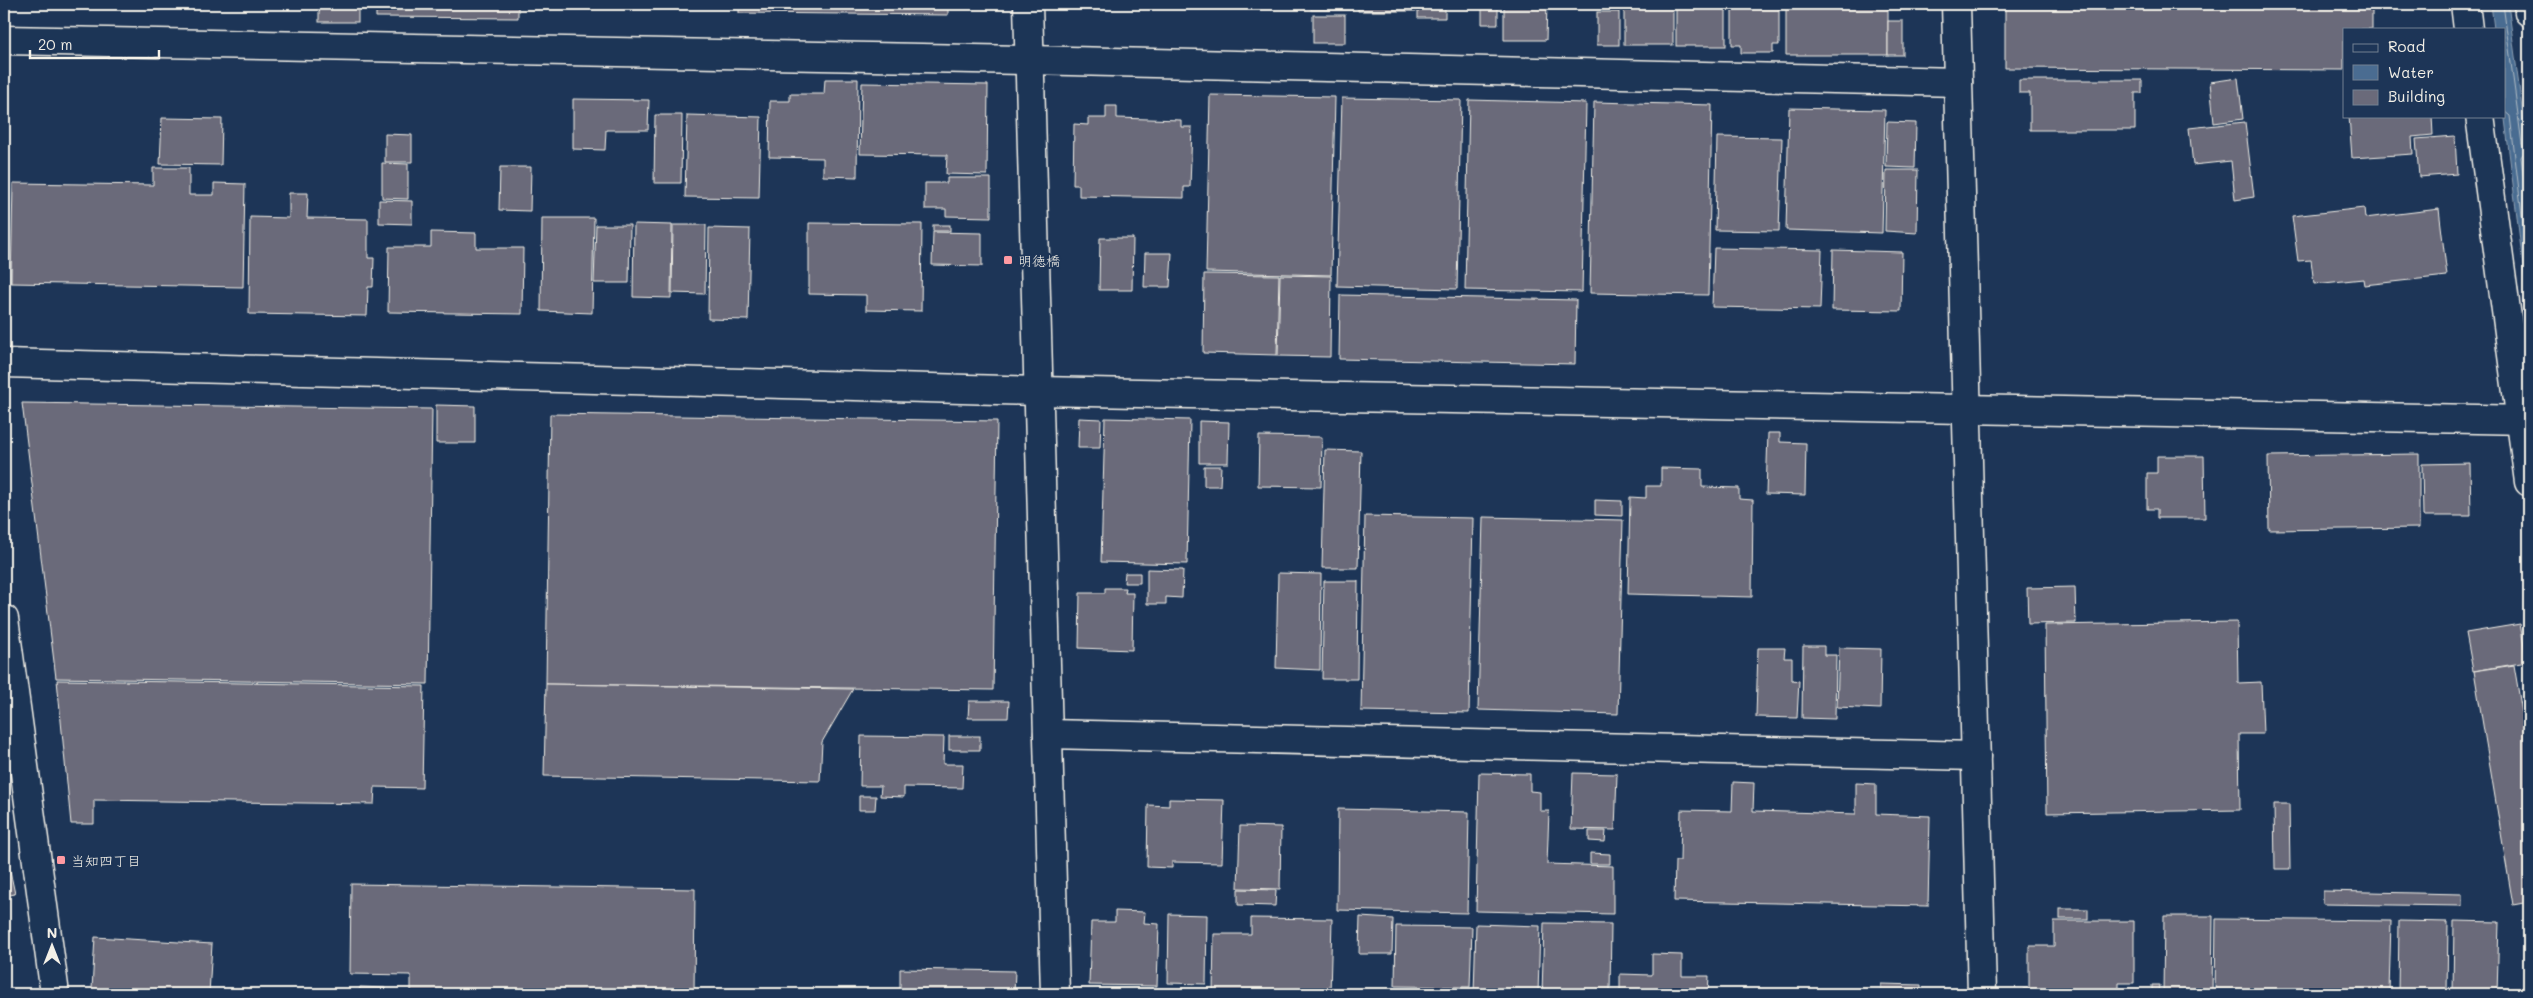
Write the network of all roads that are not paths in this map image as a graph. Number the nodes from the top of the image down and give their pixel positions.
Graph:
1 (1028, 4) edge
2 (1956, 4) edge
3 (2465, 4) edge
4 (2528, 4) edge
5 (2529, 12) edge
6 (2468, 28) edge
7 (4, 40) edge
8 (1030, 60) junction
9 (1958, 82) junction
10 (2480, 118) edge
11 (4, 363) edge
12 (1038, 390) junction
13 (1967, 408) junction
14 (2524, 420) edge
15 (2529, 482) edge
16 (4, 619) edge
17 (10, 714) edge
18 (1048, 734) junction
19 (1976, 756) junction
20 (55, 994) edge
21 (1055, 994) edge
22 (1982, 994) edge

1 - 8 street
2 - 9 street
3 - 6 street
4 - 5 street
7 - 8 street
8 - 9 street
8 - 12 street
9 - 13 street
10 - 14 street
11 - 12 street
12 - 13 street
12 - 18 street
13 - 14 street
13 - 19 street
14 - 15 street
16 - 17 street
17 - 20 street
18 - 19 street
18 - 21 street
19 - 22 street

